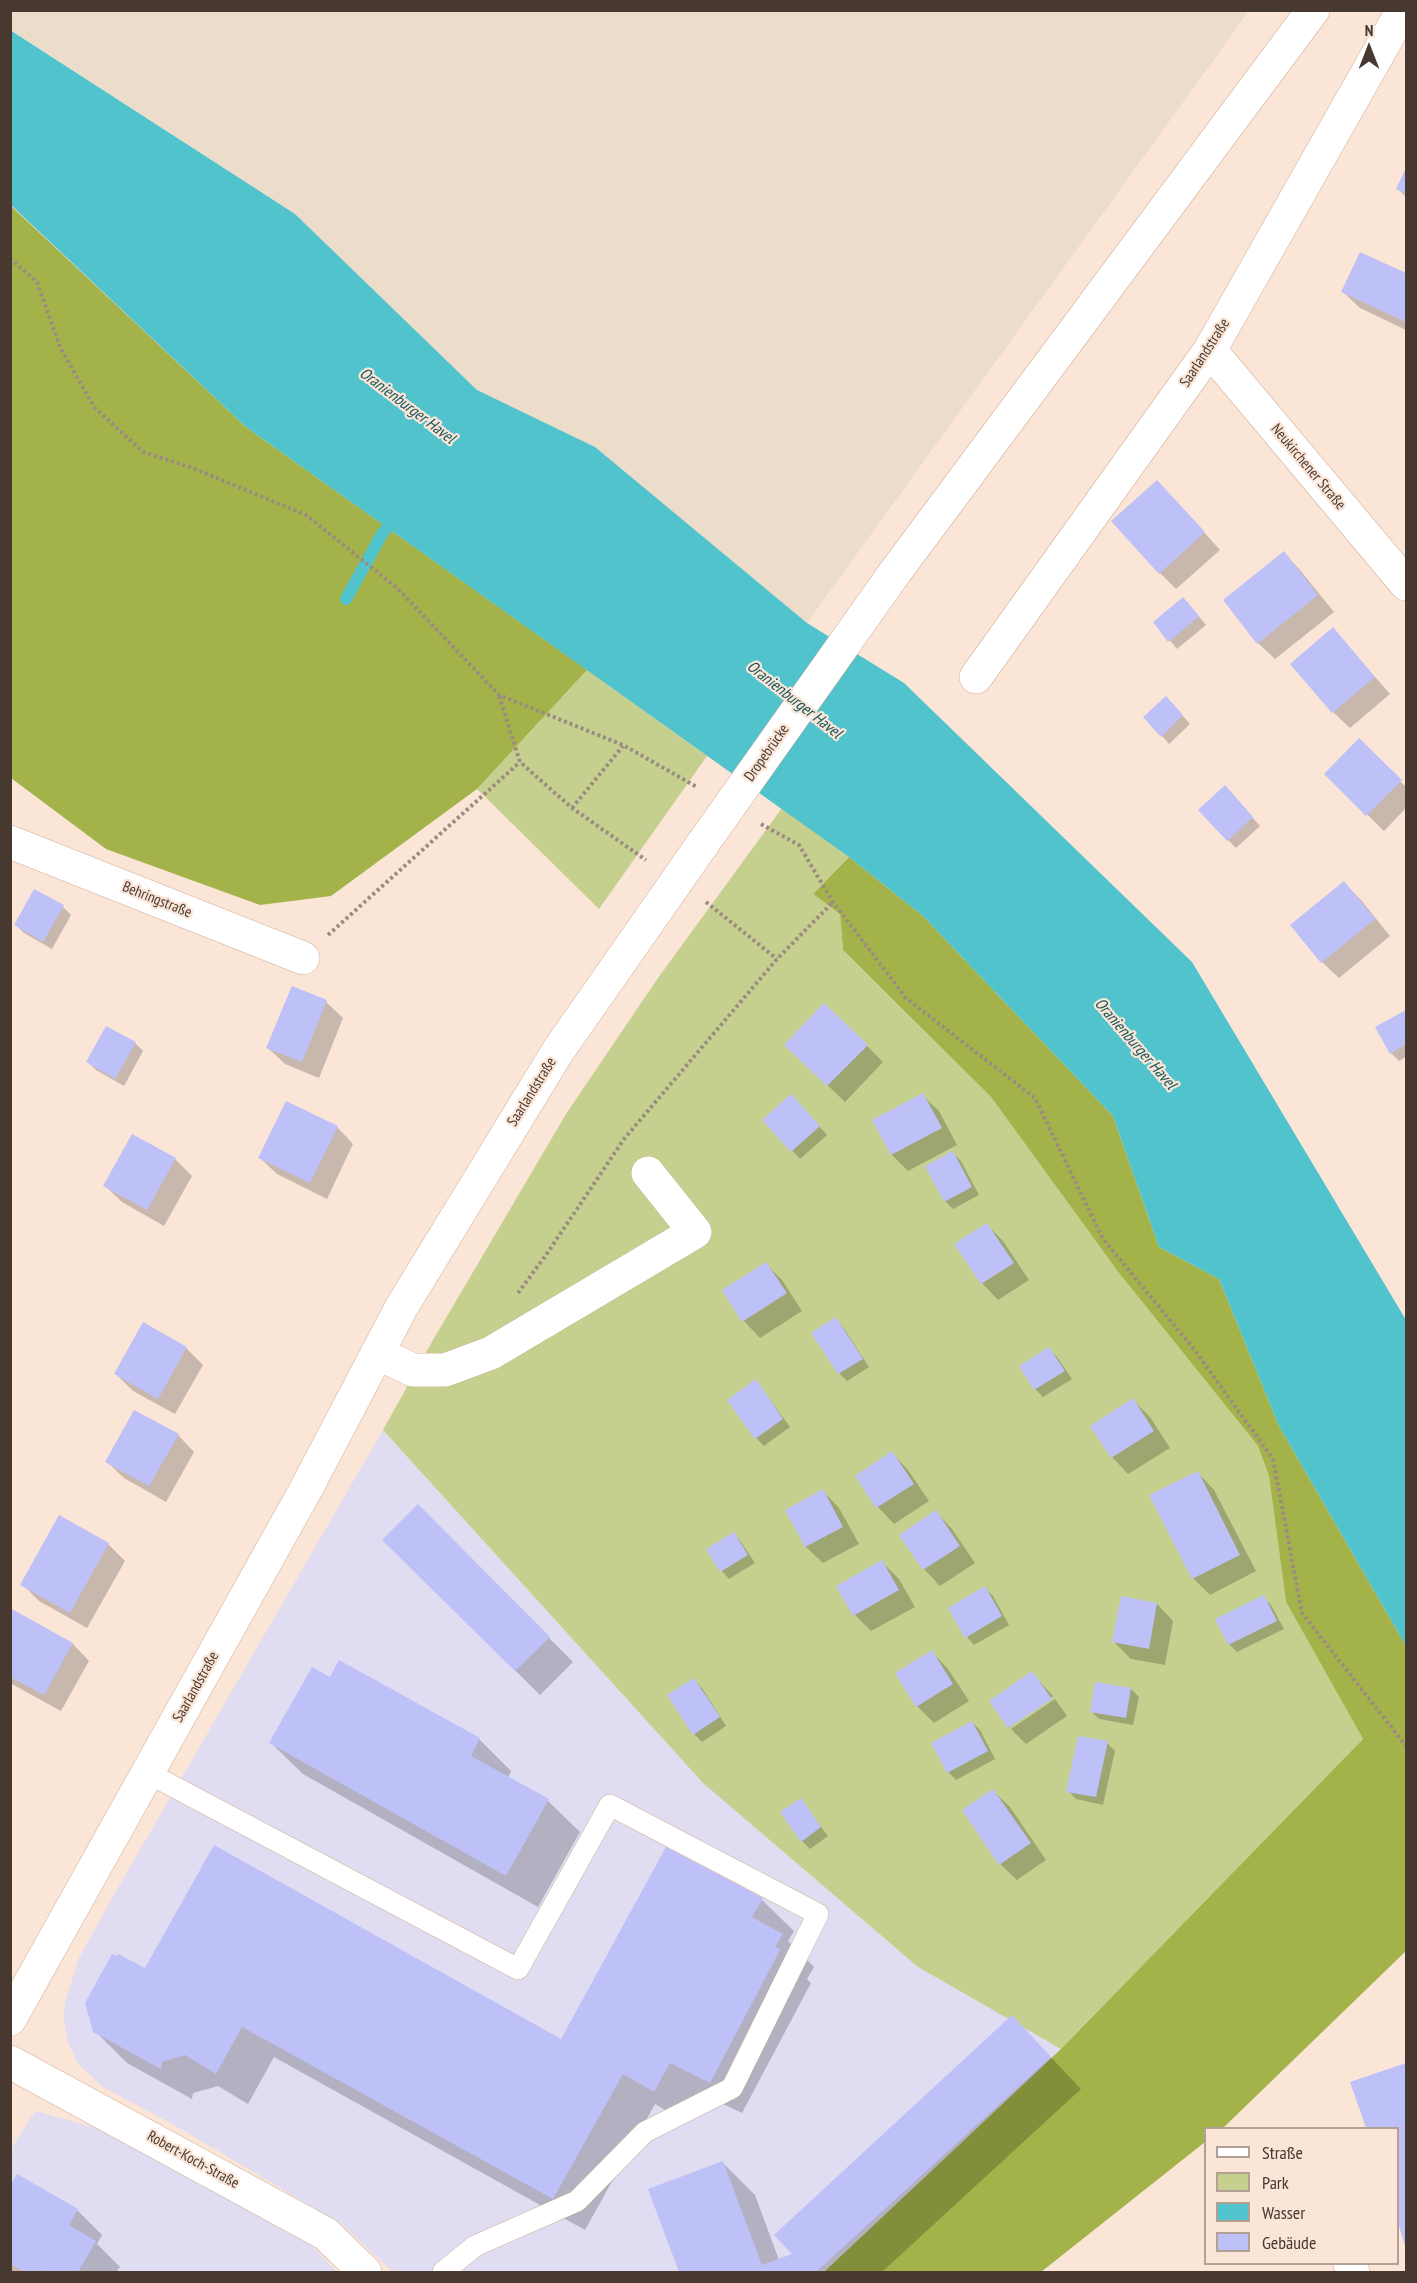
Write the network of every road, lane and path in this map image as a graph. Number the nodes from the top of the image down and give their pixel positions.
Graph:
1 (1313, 10) edge
2 (1402, 10) edge
3 (10, 258) edge
4 (1210, 350) junction
5 (1407, 584) edge
6 (976, 677) dead end
7 (499, 695) junction
8 (623, 745) junction
9 (520, 762) junction
10 (706, 792) dead end
11 (572, 808) junction
12 (757, 821) dead end
13 (10, 842) edge
14 (704, 842) joint
15 (638, 855) dead end
16 (833, 902) junction
17 (710, 905) dead end
18 (303, 957) joint
19 (777, 959) junction
20 (648, 1173) dead end
21 (512, 1301) dead end
22 (376, 1353) junction
23 (1407, 1746) edge
24 (148, 1773) junction
25 (10, 2019) edge
26 (10, 2062) edge
27 (364, 2272) edge
28 (443, 2272) edge

1 - 14 street, Dropebrücke, bridge
2 - 4 street, Saarlandstraße
3 - 7 path
4 - 5 street, Neukirchener Straße
4 - 6 street, Saarlandstraße
7 - 8 path
7 - 9 path
8 - 10 path
8 - 11 path
9 - 11 path
9 - 18 path
11 - 15 path
12 - 16 path
13 - 18 street, Behringstraße
14 - 22 street, Saarlandstraße
16 - 19 path
16 - 23 path
17 - 19 path
19 - 21 path
20 - 22 street
22 - 24 street, Saarlandstraße
24 - 25 street, Saarlandstraße
24 - 28 lane
26 - 27 street, Robert-Koch-Straße

